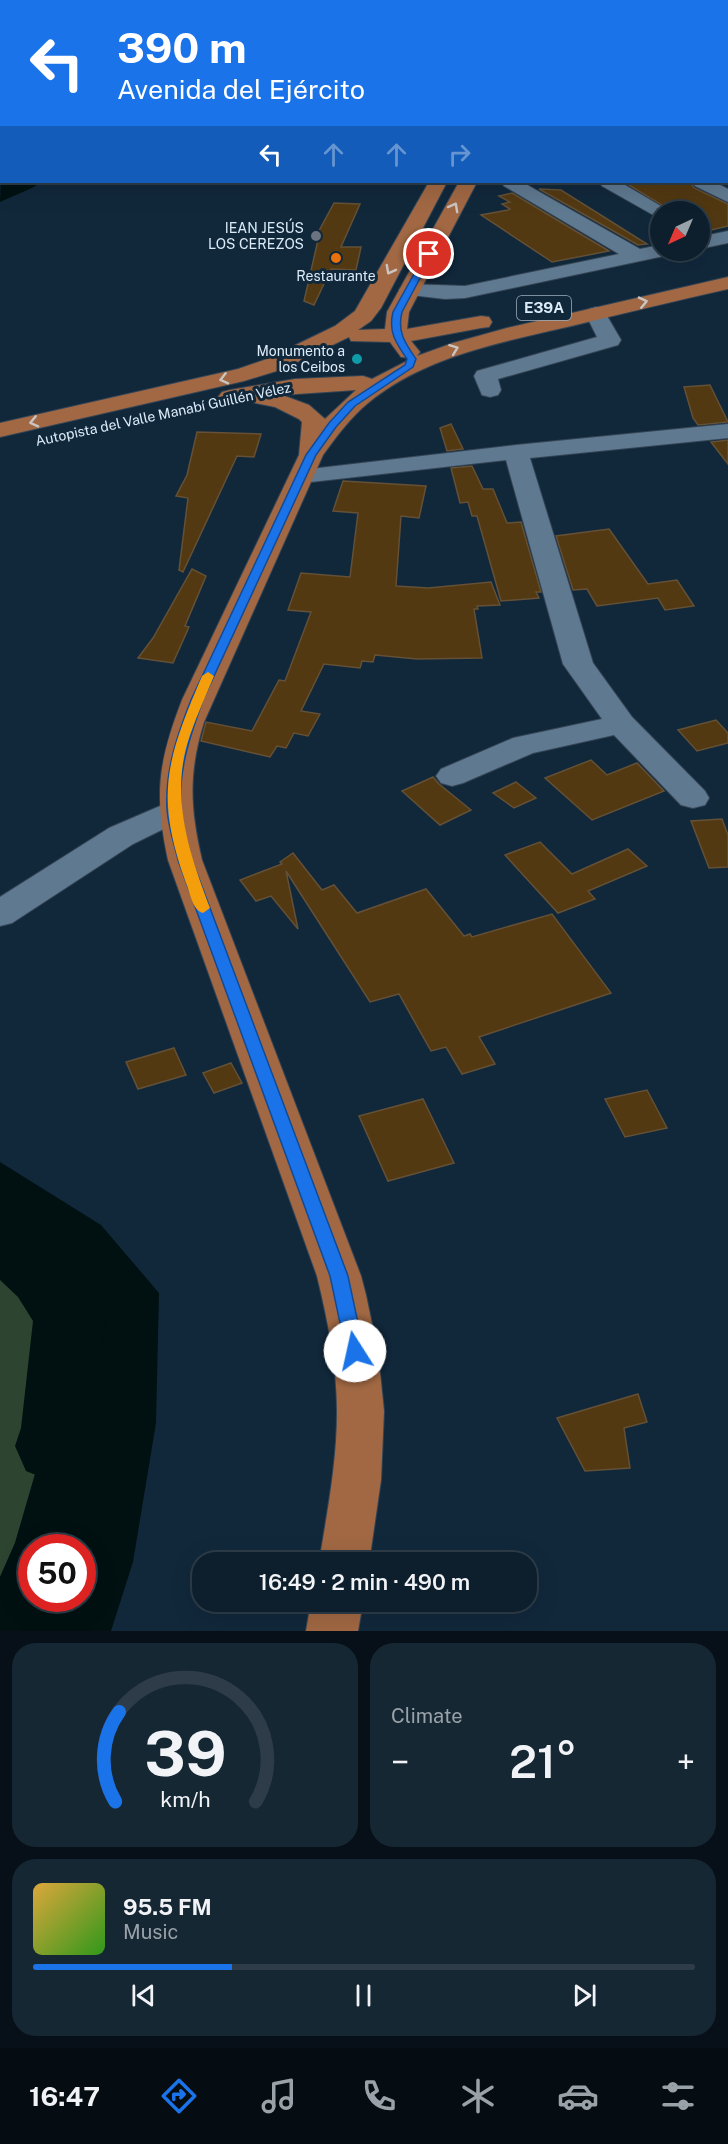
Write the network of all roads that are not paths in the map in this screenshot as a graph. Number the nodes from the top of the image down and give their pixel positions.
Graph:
1 (437, 183) edge
2 (467, 183) edge
3 (512, 183) edge
4 (610, 183) edge
5 (703, 183) edge
6 (728, 196) edge
7 (650, 205) edge
8 (650, 253) edge
9 (637, 256) junction
10 (728, 265) edge
11 (728, 283) edge
12 (407, 295) junction
13 (596, 313) junction
14 (481, 322) junction
15 (317, 343) junction
16 (402, 354) junction
17 (310, 376) junction
18 (490, 390) dead end
19 (210, 402) junction
20 (0, 430) edge
21 (728, 431) edge
22 (0, 448) edge
23 (516, 452) junction
24 (307, 466) junction
25 (621, 724) junction
26 (452, 776) dead end
27 (693, 798) dead end
28 (174, 811) junction
29 (0, 914) edge
30 (346, 1552) edge
31 (335, 1612) edge
32 (332, 1631) edge

1 -> 15 main road
12 -> 2 main road
3 - 9 street
4 - 7 street
5 - 6 street
8 - 9 street, E39A
9 - 12 street, E39A
10 - 14 main road, E39A
13 -> 11 main road, E39A
12 - 14 main road
12 - 16 main road
16 -> 13 main road, E39A
13 - 18 street
14 - 16 main road, E39A
15 - 16 main road
15 - 17 main road
15 -> 20 main road, Autopista del Valle Manabí Guillén Vélez
16 - 17 main road, Autopista del Valle Manabí Guillén Vélez / E39A
16 - 24 main road
17 - 19 main road, Autopista del Valle Manabí Guillén Vélez / E39A
17 - 24 main road
19 - 22 main road, Autopista del Valle Manabí Guillén Vélez / E39A
19 - 24 main road
21 - 23 street
23 - 24 street
23 - 25 street
24 - 28 main road
25 - 26 street
25 - 27 street
28 - 29 street
28 - 30 main road
31 - 32 main road

